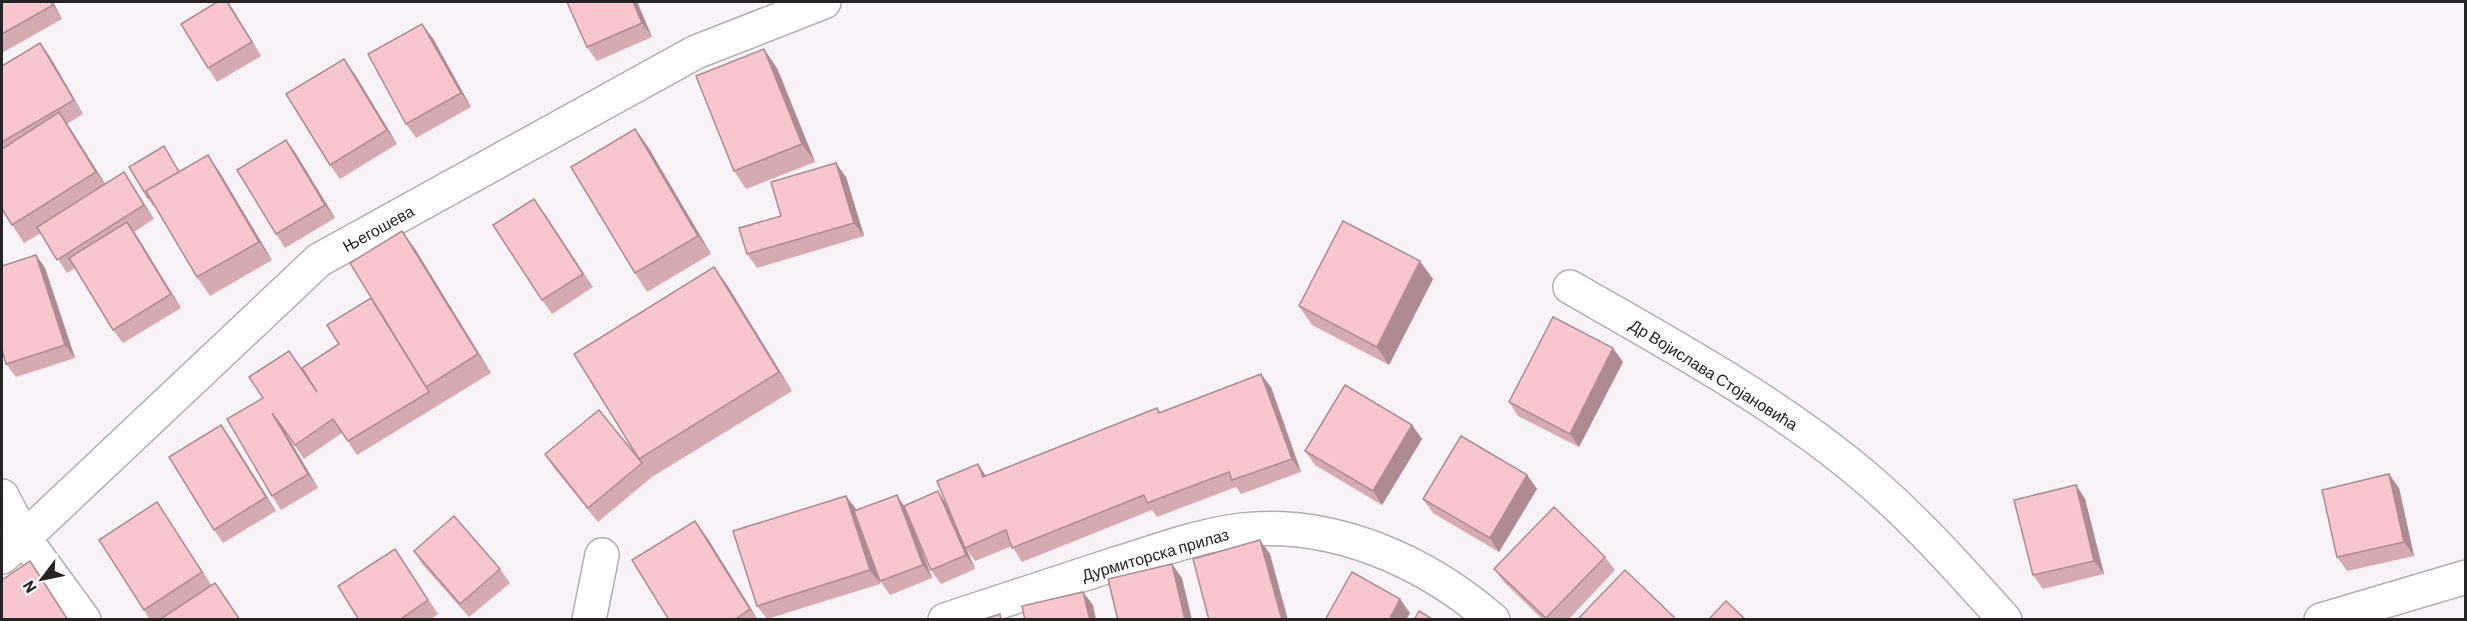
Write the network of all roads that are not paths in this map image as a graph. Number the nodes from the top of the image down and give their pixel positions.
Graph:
1 (824, 2) edge
2 (1570, 287) dead end
3 (2, 496) edge
4 (13, 547) edge
5 (602, 555) dead end
6 (2466, 577) edge
7 (84, 620) edge
8 (589, 620) edge
9 (945, 620) edge
10 (1493, 620) edge
11 (2005, 620) edge
12 (2321, 620) edge

1 - 4 street, Његошева
2 - 11 street, Др Војислава Стојановића
3 - 4 street
4 - 7 street
5 - 8 street
6 - 12 street
9 - 10 street, Дурмиторска прилаз

